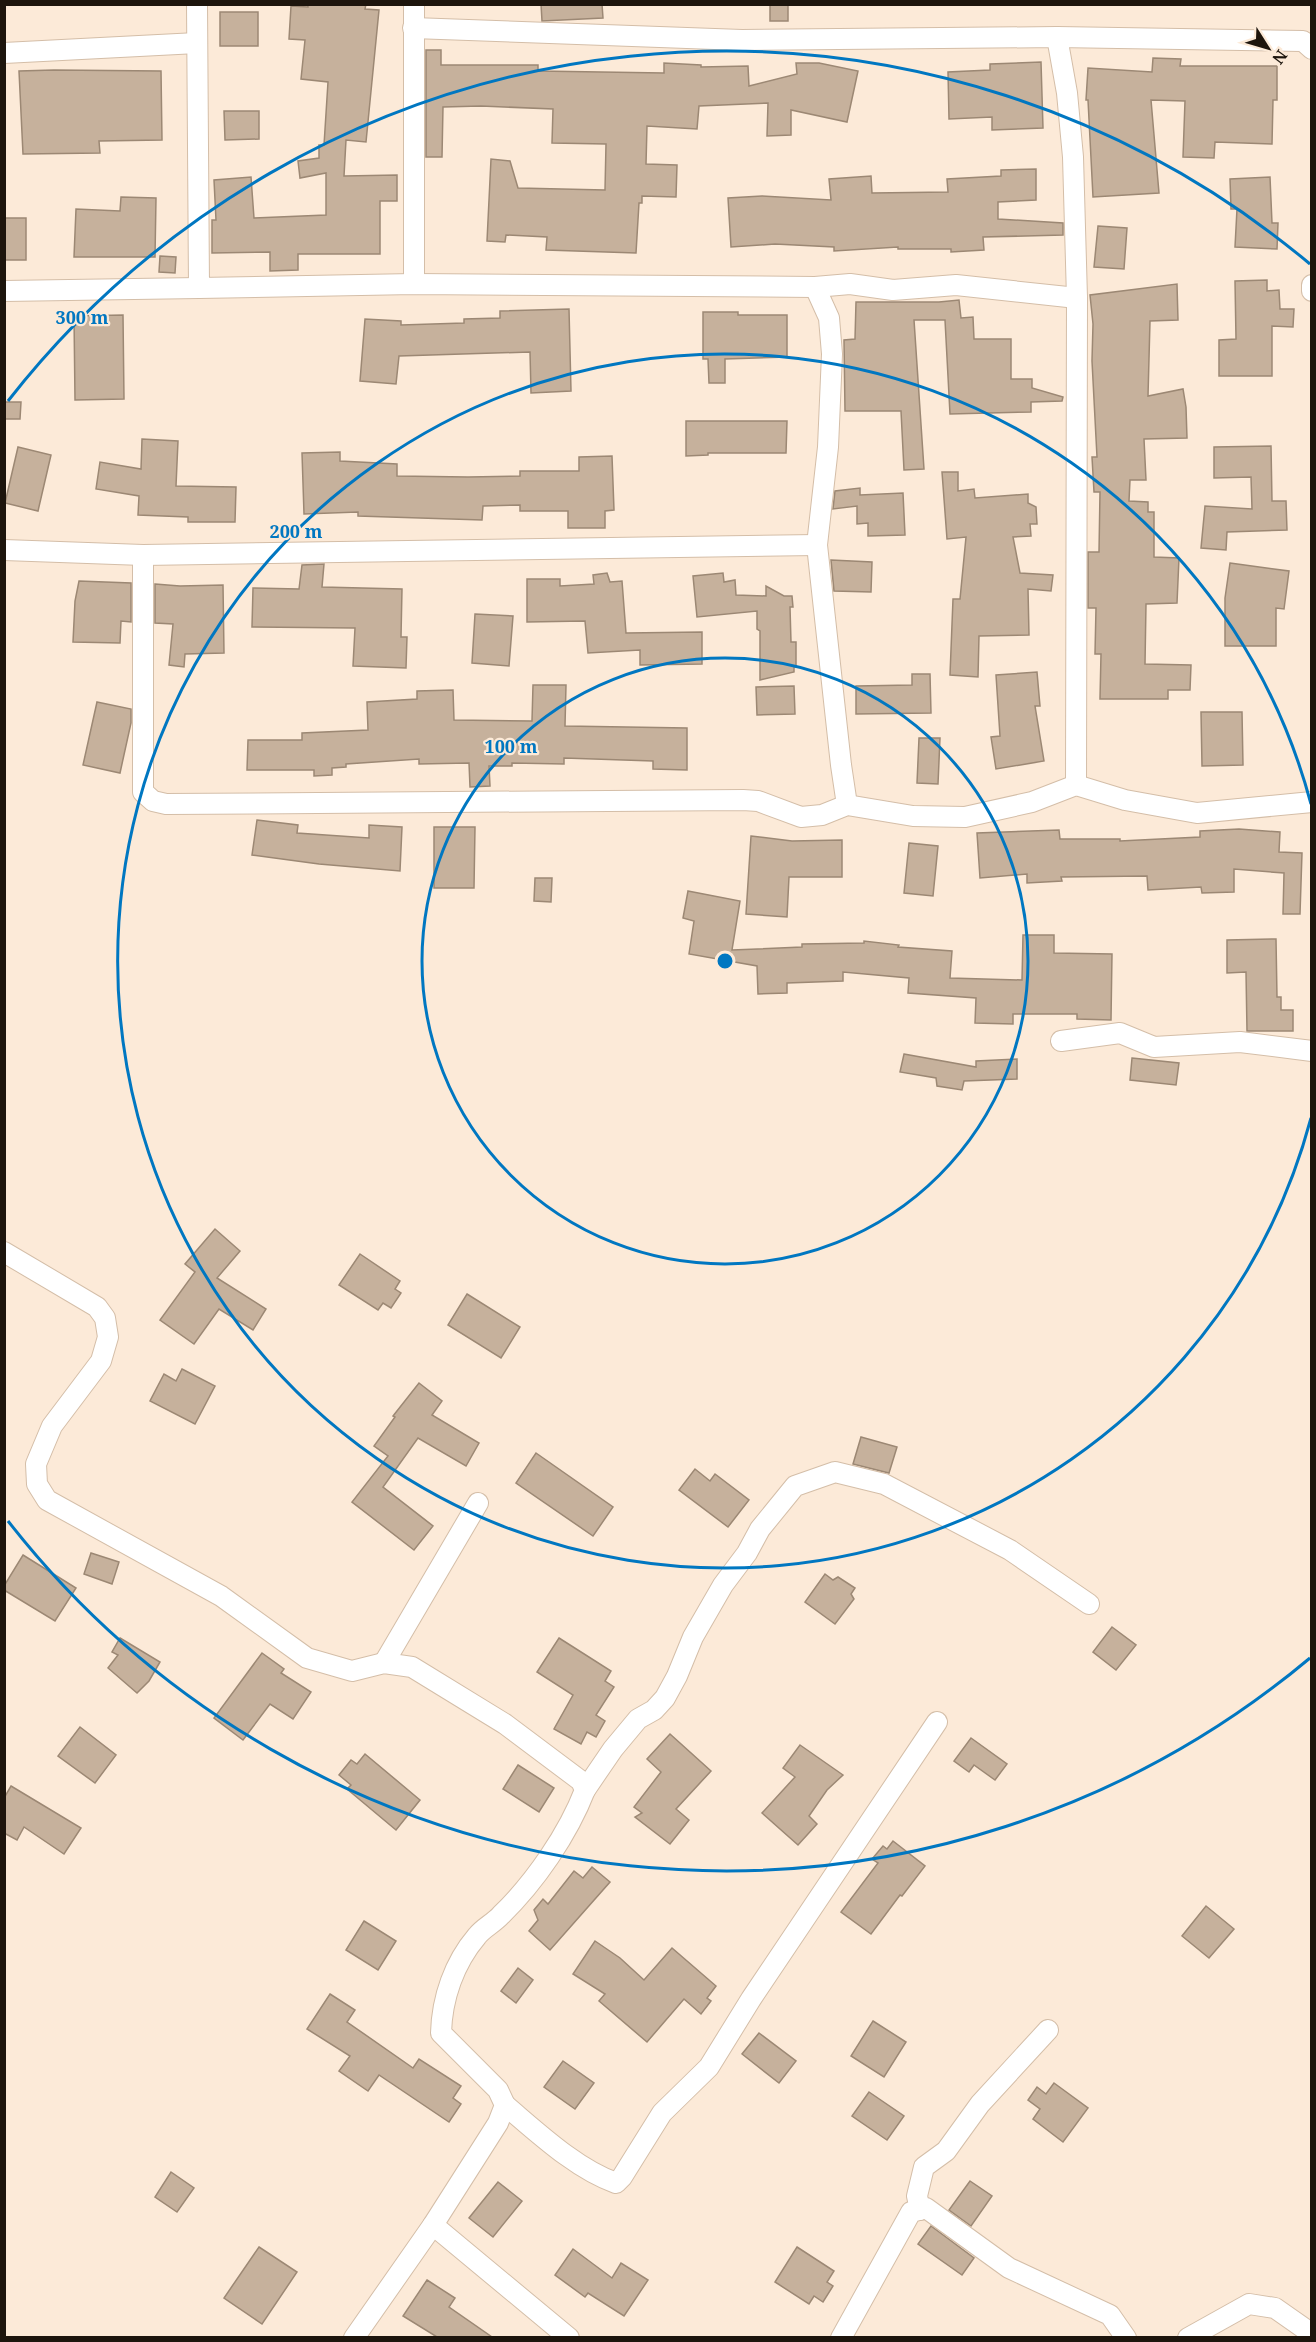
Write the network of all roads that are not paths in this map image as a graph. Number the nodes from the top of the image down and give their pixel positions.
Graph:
1 (197, 4) edge
2 (414, 4) edge
3 (413, 27) junction
4 (1057, 37) junction
5 (197, 43) junction
6 (1311, 49) edge
7 (4, 53) edge
8 (414, 284) junction
9 (1311, 285) edge
10 (816, 287) junction
11 (199, 288) junction
12 (4, 291) edge
13 (1311, 291) edge
14 (1077, 298) junction
15 (817, 545) junction
16 (4, 550) edge
17 (143, 555) junction
18 (1076, 785) junction
19 (1311, 802) edge
20 (847, 805) junction
21 (1061, 1041) dead end
22 (1311, 1051) edge
23 (4, 1252) edge
24 (478, 1503) dead end
25 (1089, 1605) dead end
26 (384, 1663) junction
27 (937, 1722) dead end
28 (585, 1790) junction
29 (1048, 2030) dead end
30 (505, 2105) junction
31 (920, 2210) junction
32 (433, 2225) junction
33 (1311, 2334) edge
34 (354, 2337) edge
35 (568, 2337) edge
36 (841, 2337) edge
37 (1126, 2337) edge
38 (1188, 2337) edge

1 - 5 street
2 - 3 street
3 - 4 street
3 - 8 street
4 - 6 street
4 - 14 street
5 - 7 street
5 - 11 street
8 - 10 street
8 - 11 street
9 - 13 street
10 - 14 street
10 - 15 street
11 - 12 street
14 - 18 street
15 - 17 street
15 - 20 street
16 - 17 street
17 - 20 street
18 - 19 street
18 - 20 street
21 - 22 street
23 - 26 street
24 - 26 street
25 - 28 street
26 - 28 street
27 - 30 street
28 - 30 street
29 - 31 street
30 - 32 street
31 - 36 street
31 - 37 street
32 - 34 street
32 - 35 street
33 - 38 street

